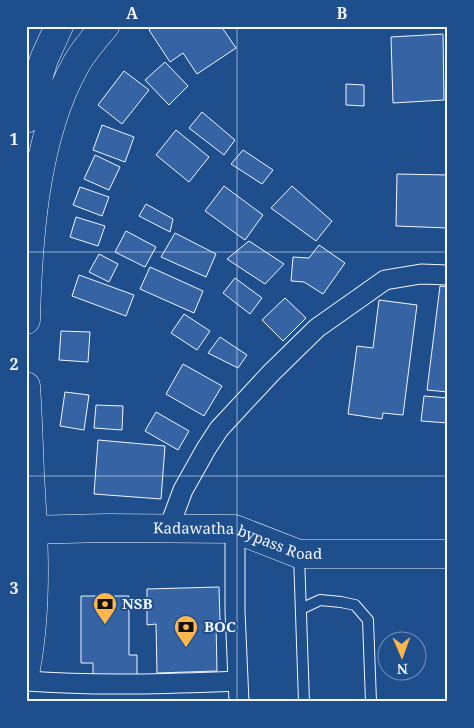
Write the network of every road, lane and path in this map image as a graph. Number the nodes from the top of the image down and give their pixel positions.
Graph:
1 (59, 26) edge
2 (98, 31) edge
3 (26, 119) edge
4 (448, 275) edge
5 (26, 320) edge
6 (26, 386) edge
7 (235, 529) junction
8 (30, 530) edge
9 (168, 530) junction
10 (299, 554) junction
11 (448, 554) edge
12 (30, 567) edge
13 (301, 609) junction
14 (26, 669) edge
15 (26, 681) edge
16 (237, 681) junction
17 (239, 702) edge
18 (304, 702) edge
19 (371, 702) edge

1 - 3 main road
2 - 5 main road
4 - 9 street
6 - 8 main road
7 - 9 main road, Kadawatha bypass Road
7 - 10 main road, Kadawatha bypass Road
7 - 16 street
8 - 9 main road, Kadawatha bypass Road
8 - 12 main road
10 - 11 main road, Kadawatha bypass Road
10 - 13 lane
12 - 14 main road
13 - 18 lane
13 - 19 lane
15 - 16 street
16 - 17 street

